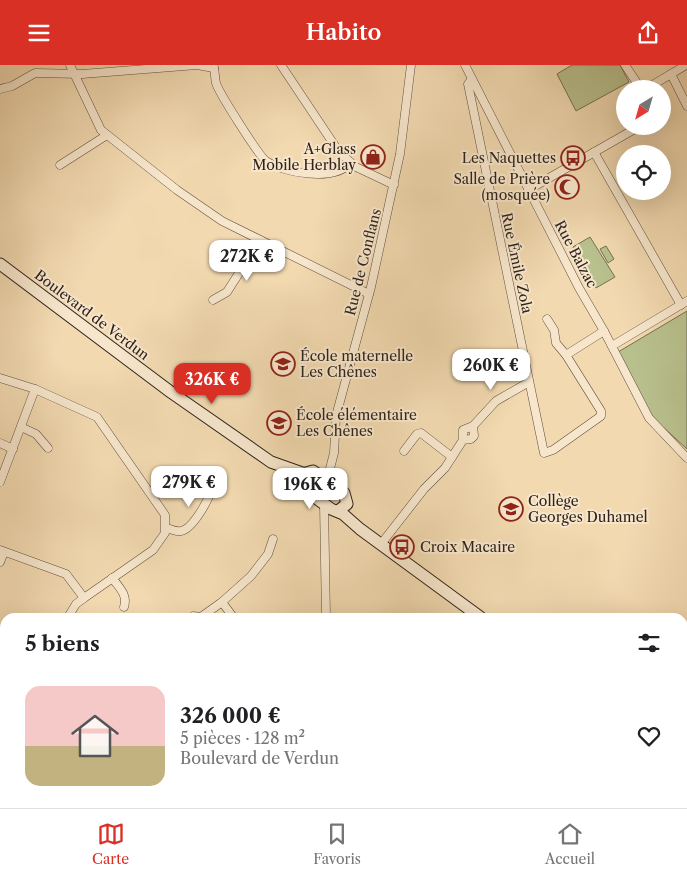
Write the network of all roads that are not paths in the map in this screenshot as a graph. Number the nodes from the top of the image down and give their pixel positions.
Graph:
1 (70, 65) edge
2 (281, 65) edge
3 (411, 65) edge
4 (465, 65) edge
5 (625, 65) edge
6 (686, 65) edge
7 (216, 67) edge
8 (74, 73) junction
9 (671, 74) junction
10 (472, 79) junction
11 (635, 80) edge
12 (661, 80) edge
13 (0, 89) edge
14 (687, 106) edge
15 (107, 135) junction
16 (624, 135) edge
17 (594, 152) junction
18 (350, 163) junction
19 (60, 165) dead end
20 (394, 185) junction
21 (528, 190) junction
22 (260, 240) junction
23 (0, 264) edge
24 (369, 294) junction
25 (213, 301) dead end
26 (684, 303) edge
27 (547, 319) dead end
28 (604, 331) junction
29 (612, 346) junction
30 (566, 355) junction
31 (0, 378) edge
32 (529, 382) junction
33 (36, 389) junction
34 (21, 427) junction
35 (0, 443) edge
36 (48, 448) dead end
37 (12, 449) junction
38 (404, 451) dead end
39 (452, 457) junction
40 (687, 458) edge
41 (331, 462) junction
42 (308, 476) junction
43 (327, 480) junction
44 (0, 482) edge
45 (212, 487) dead end
46 (324, 504) junction
47 (343, 510) junction
48 (326, 526) junction
49 (166, 528) junction
50 (273, 539) dead end
51 (383, 541) junction
52 (2, 551) edge
53 (0, 562) edge
54 (112, 578) junction
55 (84, 598) junction
56 (222, 602) junction
57 (124, 607) dead end
58 (70, 613) edge
59 (207, 613) edge
60 (230, 613) edge
61 (326, 613) edge
62 (475, 613) edge
63 (482, 613) edge

1 - 8 street
2 - 18 street
3 - 20 street, Rue de Conflans
4 - 10 street, Rue Balzac
5 - 11 street
6 - 9 street
7 - 8 street
7 - 18 street
8 - 13 street
8 - 15 street
9 - 12 street
9 - 14 street
10 - 21 street, Rue Balzac
10 - 32 street, Rue Émile Zola
15 - 19 street
15 - 22 street
16 - 17 street
17 - 21 street
17 - 26 street
18 - 20 street
20 - 24 street, Rue de Conflans
21 - 28 street, Rue Balzac
22 - 24 street
22 - 25 street
23 - 42 main road, Boulevard de Verdun
24 - 41 street, Rue de Conflans
26 - 29 street
27 - 30 street
28 - 29 street, Rue Balzac
28 - 30 street
29 - 40 street, Rue Balzac
30 - 32 street, Rue Émile Zola
31 - 33 street
32 - 39 street
33 - 34 street
33 - 49 street
34 - 36 street
34 - 37 street
35 - 37 street
37 - 44 street
38 - 39 street
39 - 51 street
41 - 42 street
41 - 43 street, Rue de Conflans
42 - 43 main road
42 - 46 main road
43 - 47 main road
45 - 49 street
46 - 47 main road
46 - 48 street
47 - 48 street
47 - 51 main road
48 - 61 street
49 - 54 street
50 - 56 street
51 - 62 main road
51 - 63 main road
52 - 53 street
52 - 55 street
54 - 55 street
54 - 57 street
55 - 58 street
56 - 59 street
56 - 60 street

